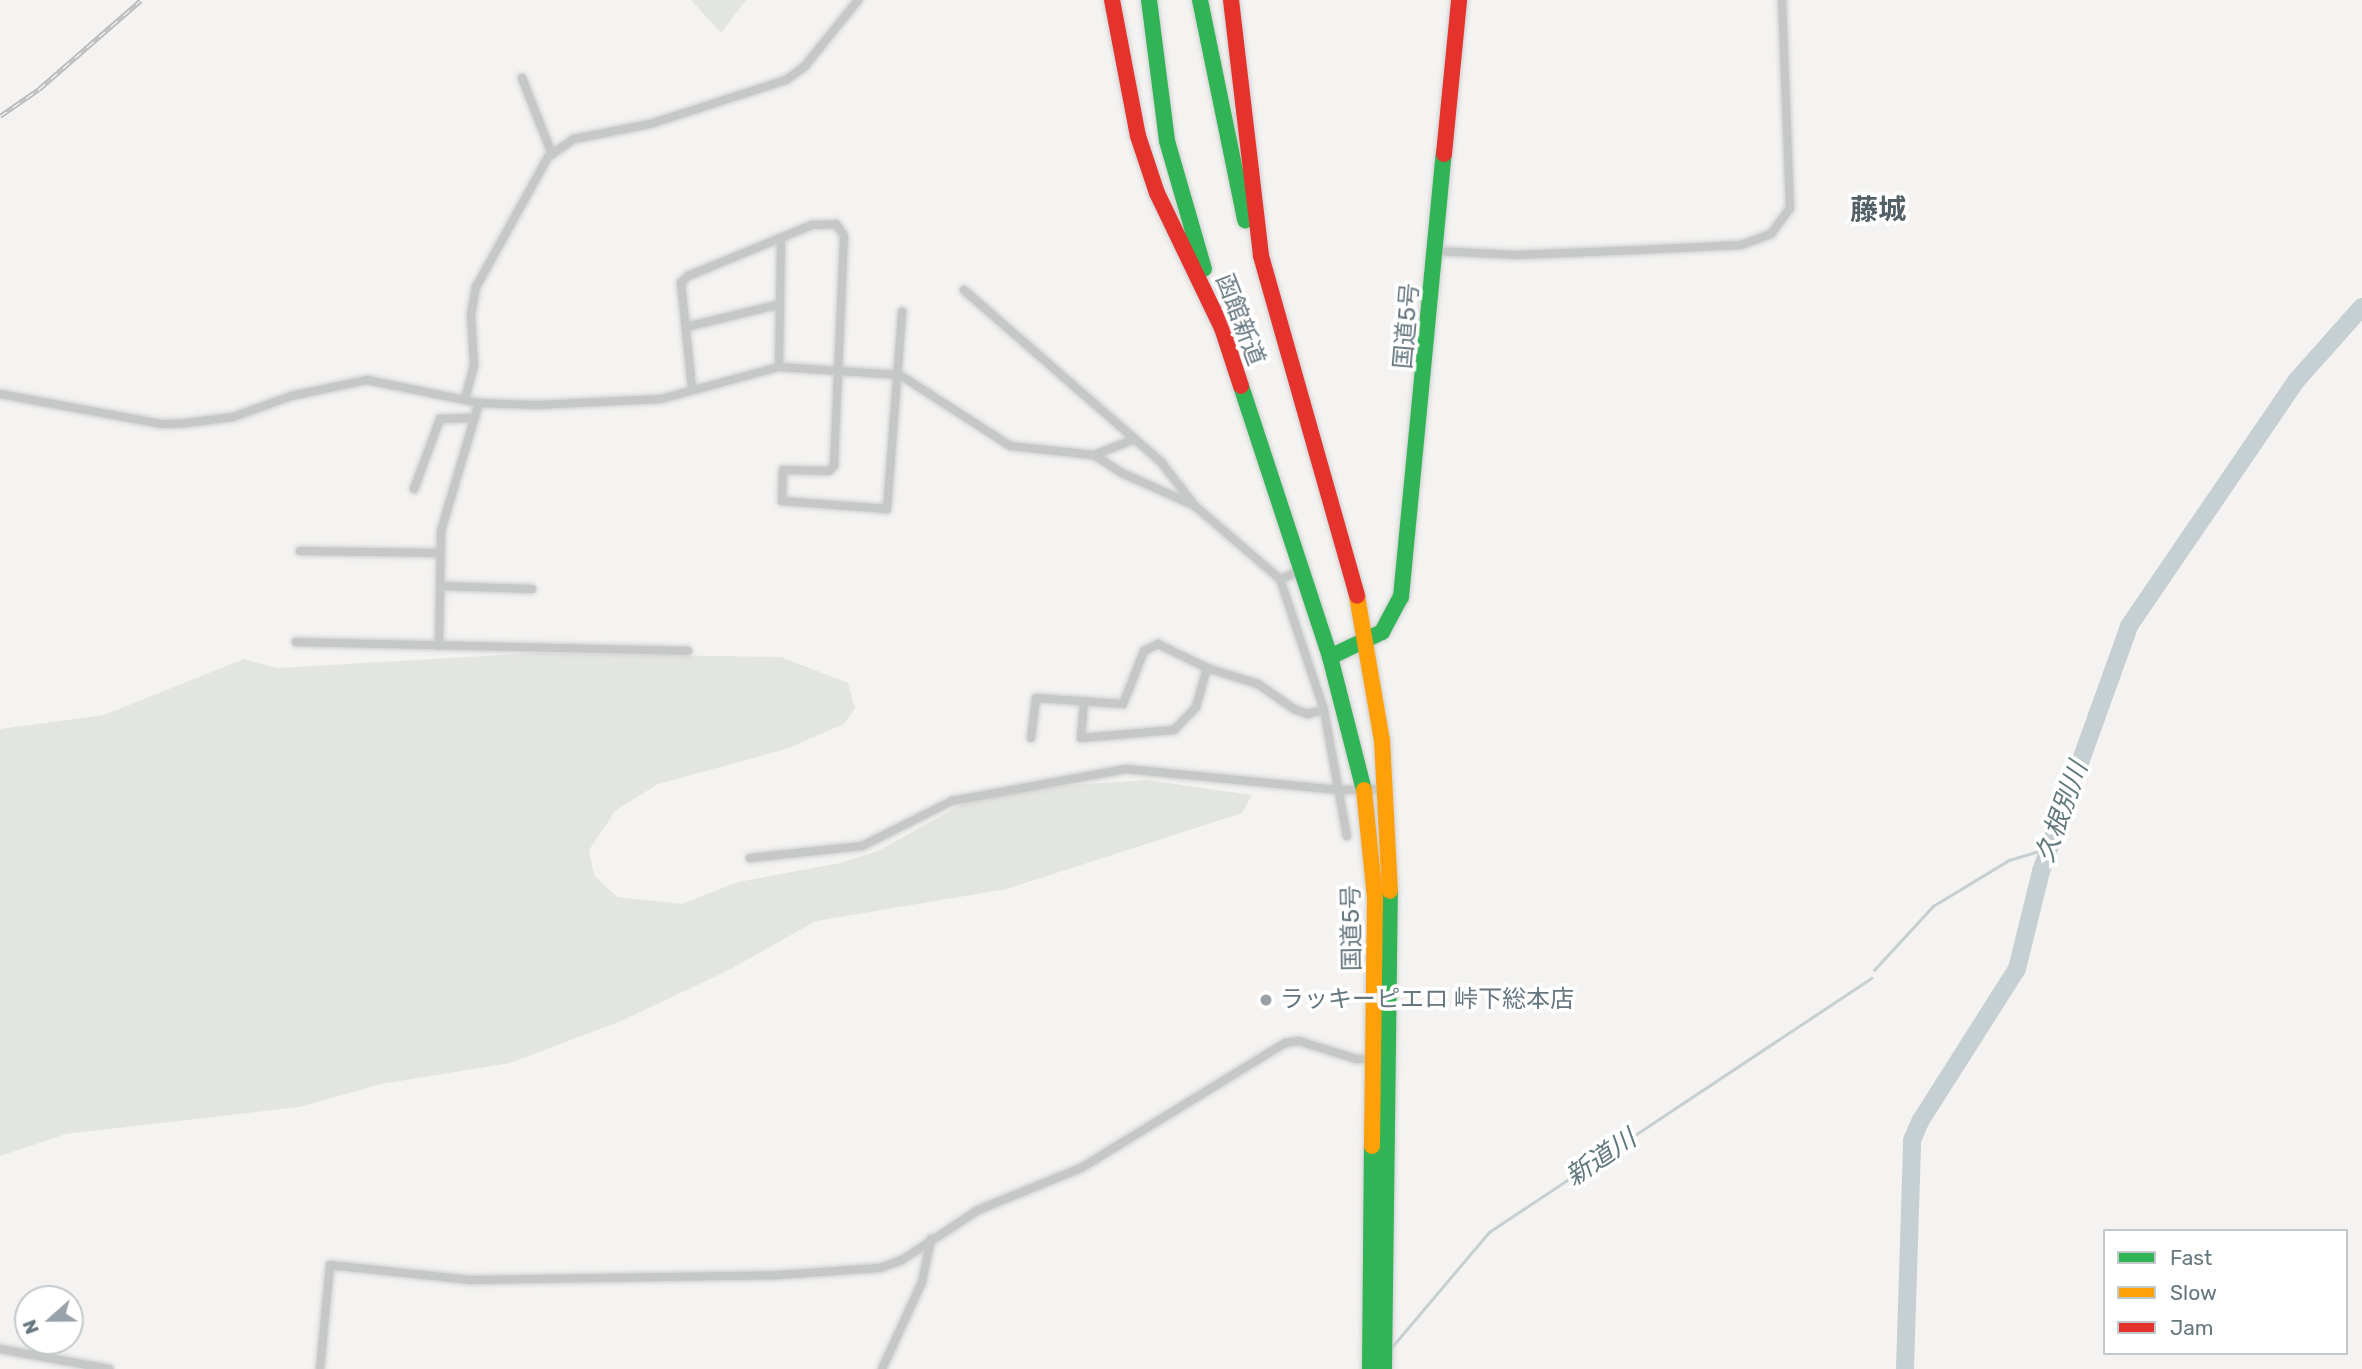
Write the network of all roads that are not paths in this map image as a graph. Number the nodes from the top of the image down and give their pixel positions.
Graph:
1 (858, 0) edge
2 (1112, 0) edge
3 (1149, 0) edge
4 (1200, 0) edge
5 (1231, 0) edge
6 (1459, 0) edge
7 (1782, 0) edge
8 (522, 78) dead end
9 (552, 154) junction
10 (781, 238) junction
11 (1436, 251) junction
12 (964, 290) dead end
13 (780, 304) junction
14 (902, 312) dead end
15 (685, 327) junction
16 (1222, 328) junction
17 (1282, 340) junction
18 (779, 367) junction
19 (839, 368) junction
20 (900, 375) junction
21 (692, 388) junction
22 (0, 394) edge
23 (465, 399) junction
24 (479, 402) junction
25 (475, 418) junction
26 (1135, 439) junction
27 (1094, 455) junction
28 (414, 488) dead end
29 (1195, 506) junction
30 (300, 551) dead end
31 (440, 553) junction
32 (1302, 569) junction
33 (1280, 579) junction
34 (440, 586) junction
35 (532, 589) dead end
36 (296, 642) dead end
37 (1368, 642) junction
38 (439, 646) junction
39 (688, 651) dead end
40 (1331, 657) junction
41 (1207, 668) junction
42 (1084, 702) junction
43 (1324, 710) junction
44 (1031, 738) dead end
45 (1387, 789) junction
46 (1342, 790) junction
47 (1364, 790) junction
48 (1347, 836) dead end
49 (750, 858) dead end
50 (1382, 1059) junction
51 (931, 1239) junction
52 (1377, 1346) junction
53 (0, 1349) edge
54 (109, 1369) edge
55 (320, 1369) edge
56 (882, 1369) edge
57 (1370, 1369) edge
58 (1384, 1369) edge

1 - 9 street
2 - 16 highway, 函館新道
3 - 16 highway
4 - 17 highway
5 - 17 highway, 函館新道
6 - 11 highway, 国道5号
7 - 11 street
8 - 9 street
9 - 23 street
10 - 13 street
10 - 15 street
10 - 19 street
11 - 37 highway, 国道5号
12 - 26 street
13 - 15 street
13 - 18 street
14 - 20 street
15 - 21 street
16 - 32 highway, 函館新道
17 - 37 highway, 函館新道
18 - 19 street
18 - 21 street
19 - 20 street
19 - 20 street
20 - 27 street
21 - 24 street
22 - 23 street
23 - 24 street
24 - 25 street
25 - 28 street
25 - 31 street
26 - 27 street
26 - 29 street
27 - 29 street
29 - 33 street
30 - 31 street
31 - 34 street
32 - 33 street
32 - 40 highway, 函館新道
33 - 43 street
34 - 35 street
34 - 38 street
36 - 38 street
37 - 40 highway, 国道5号
37 - 45 highway, 国道5号
38 - 39 street
40 - 47 highway, 国道5号
41 - 42 street
41 - 42 street
41 - 43 street
42 - 44 street
43 - 46 street
45 - 47 street
45 - 50 highway, 国道5号
46 - 47 street
46 - 48 street
46 - 49 street
47 - 50 highway, 国道5号
50 - 51 street
50 - 52 highway, 国道5号
51 - 55 street
51 - 56 street
52 - 57 highway, 国道5号
52 - 58 highway, 国道5号
53 - 54 street

